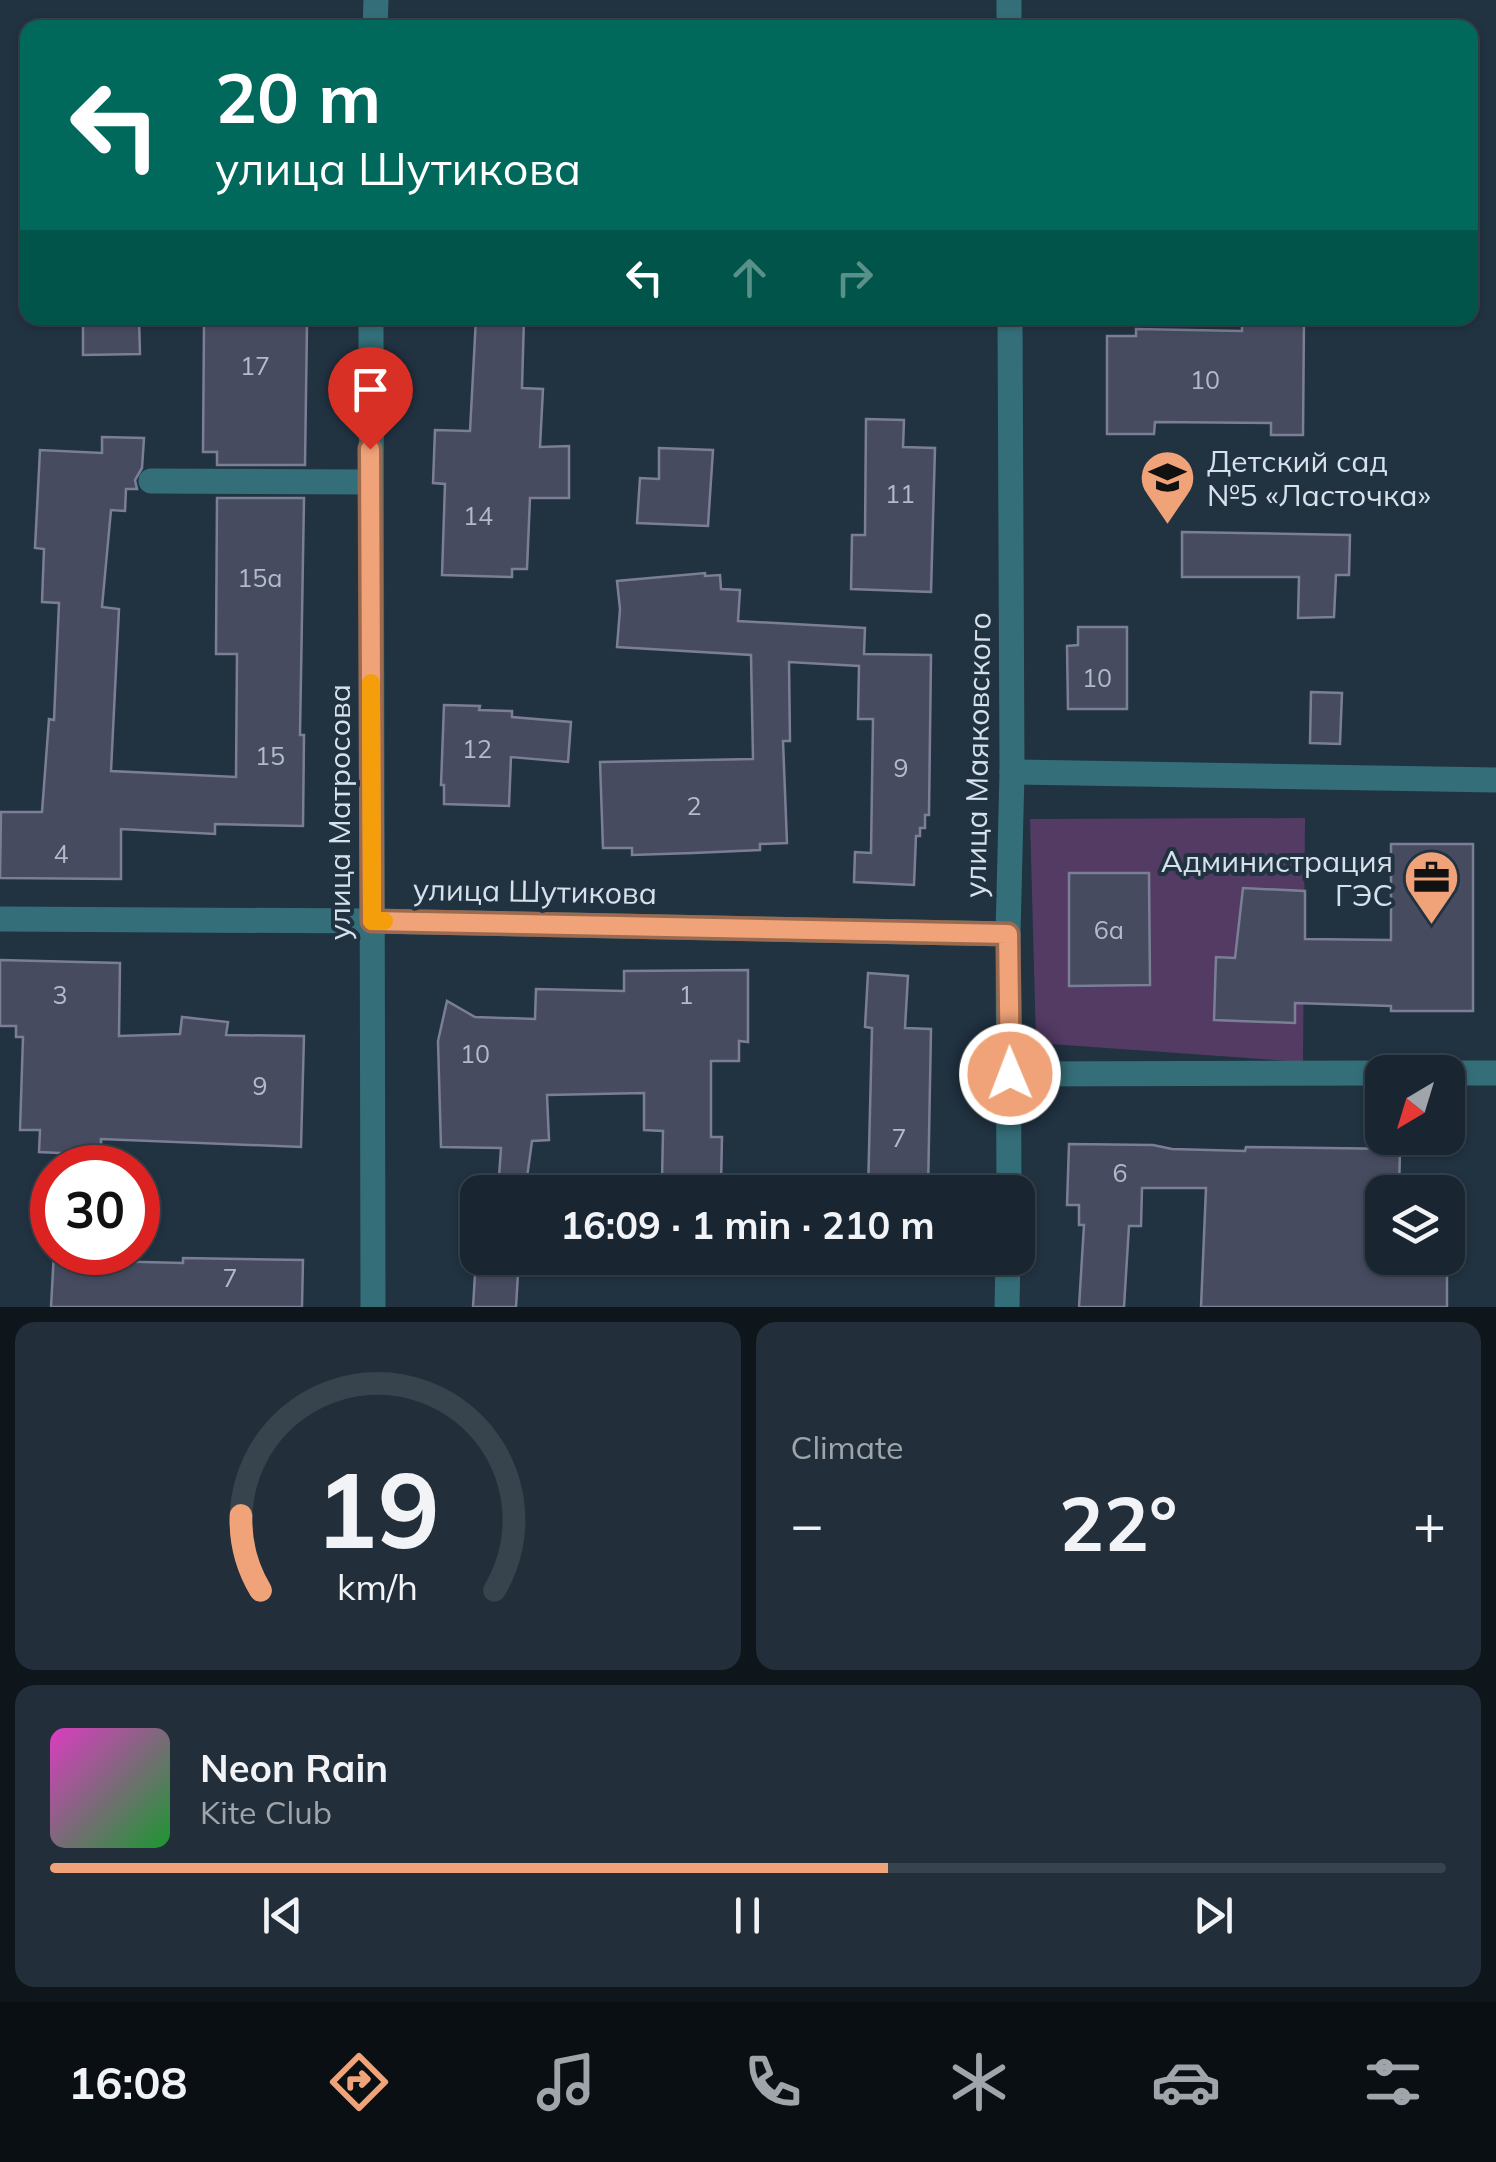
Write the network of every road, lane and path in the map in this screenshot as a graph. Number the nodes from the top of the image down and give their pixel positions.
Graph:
1 (371, 325) edge
2 (1010, 325) edge
3 (151, 481) dead end
4 (370, 482) junction
5 (1012, 772) junction
6 (1496, 780) edge
7 (0, 919) edge
8 (372, 921) junction
9 (1008, 934) junction
10 (1496, 1072) edge
11 (1365, 1073) edge
12 (1465, 1073) edge
13 (1010, 1074) junction
14 (1009, 1175) edge
15 (1008, 1275) edge
16 (373, 1307) edge
17 (1007, 1307) edge

1 - 4 street, улица Матросова
2 - 5 street, улица Маяковского
3 - 4 street
4 - 8 street, улица Матросова
5 - 6 street
5 - 9 street, улица Маяковского
7 - 8 street, улица Шутикова
8 - 9 street, улица Шутикова
8 - 16 street, улица Матросова
9 - 13 street, улица Маяковского
10 - 12 street
11 - 13 street
13 - 14 street, улица Маяковского
15 - 17 street

